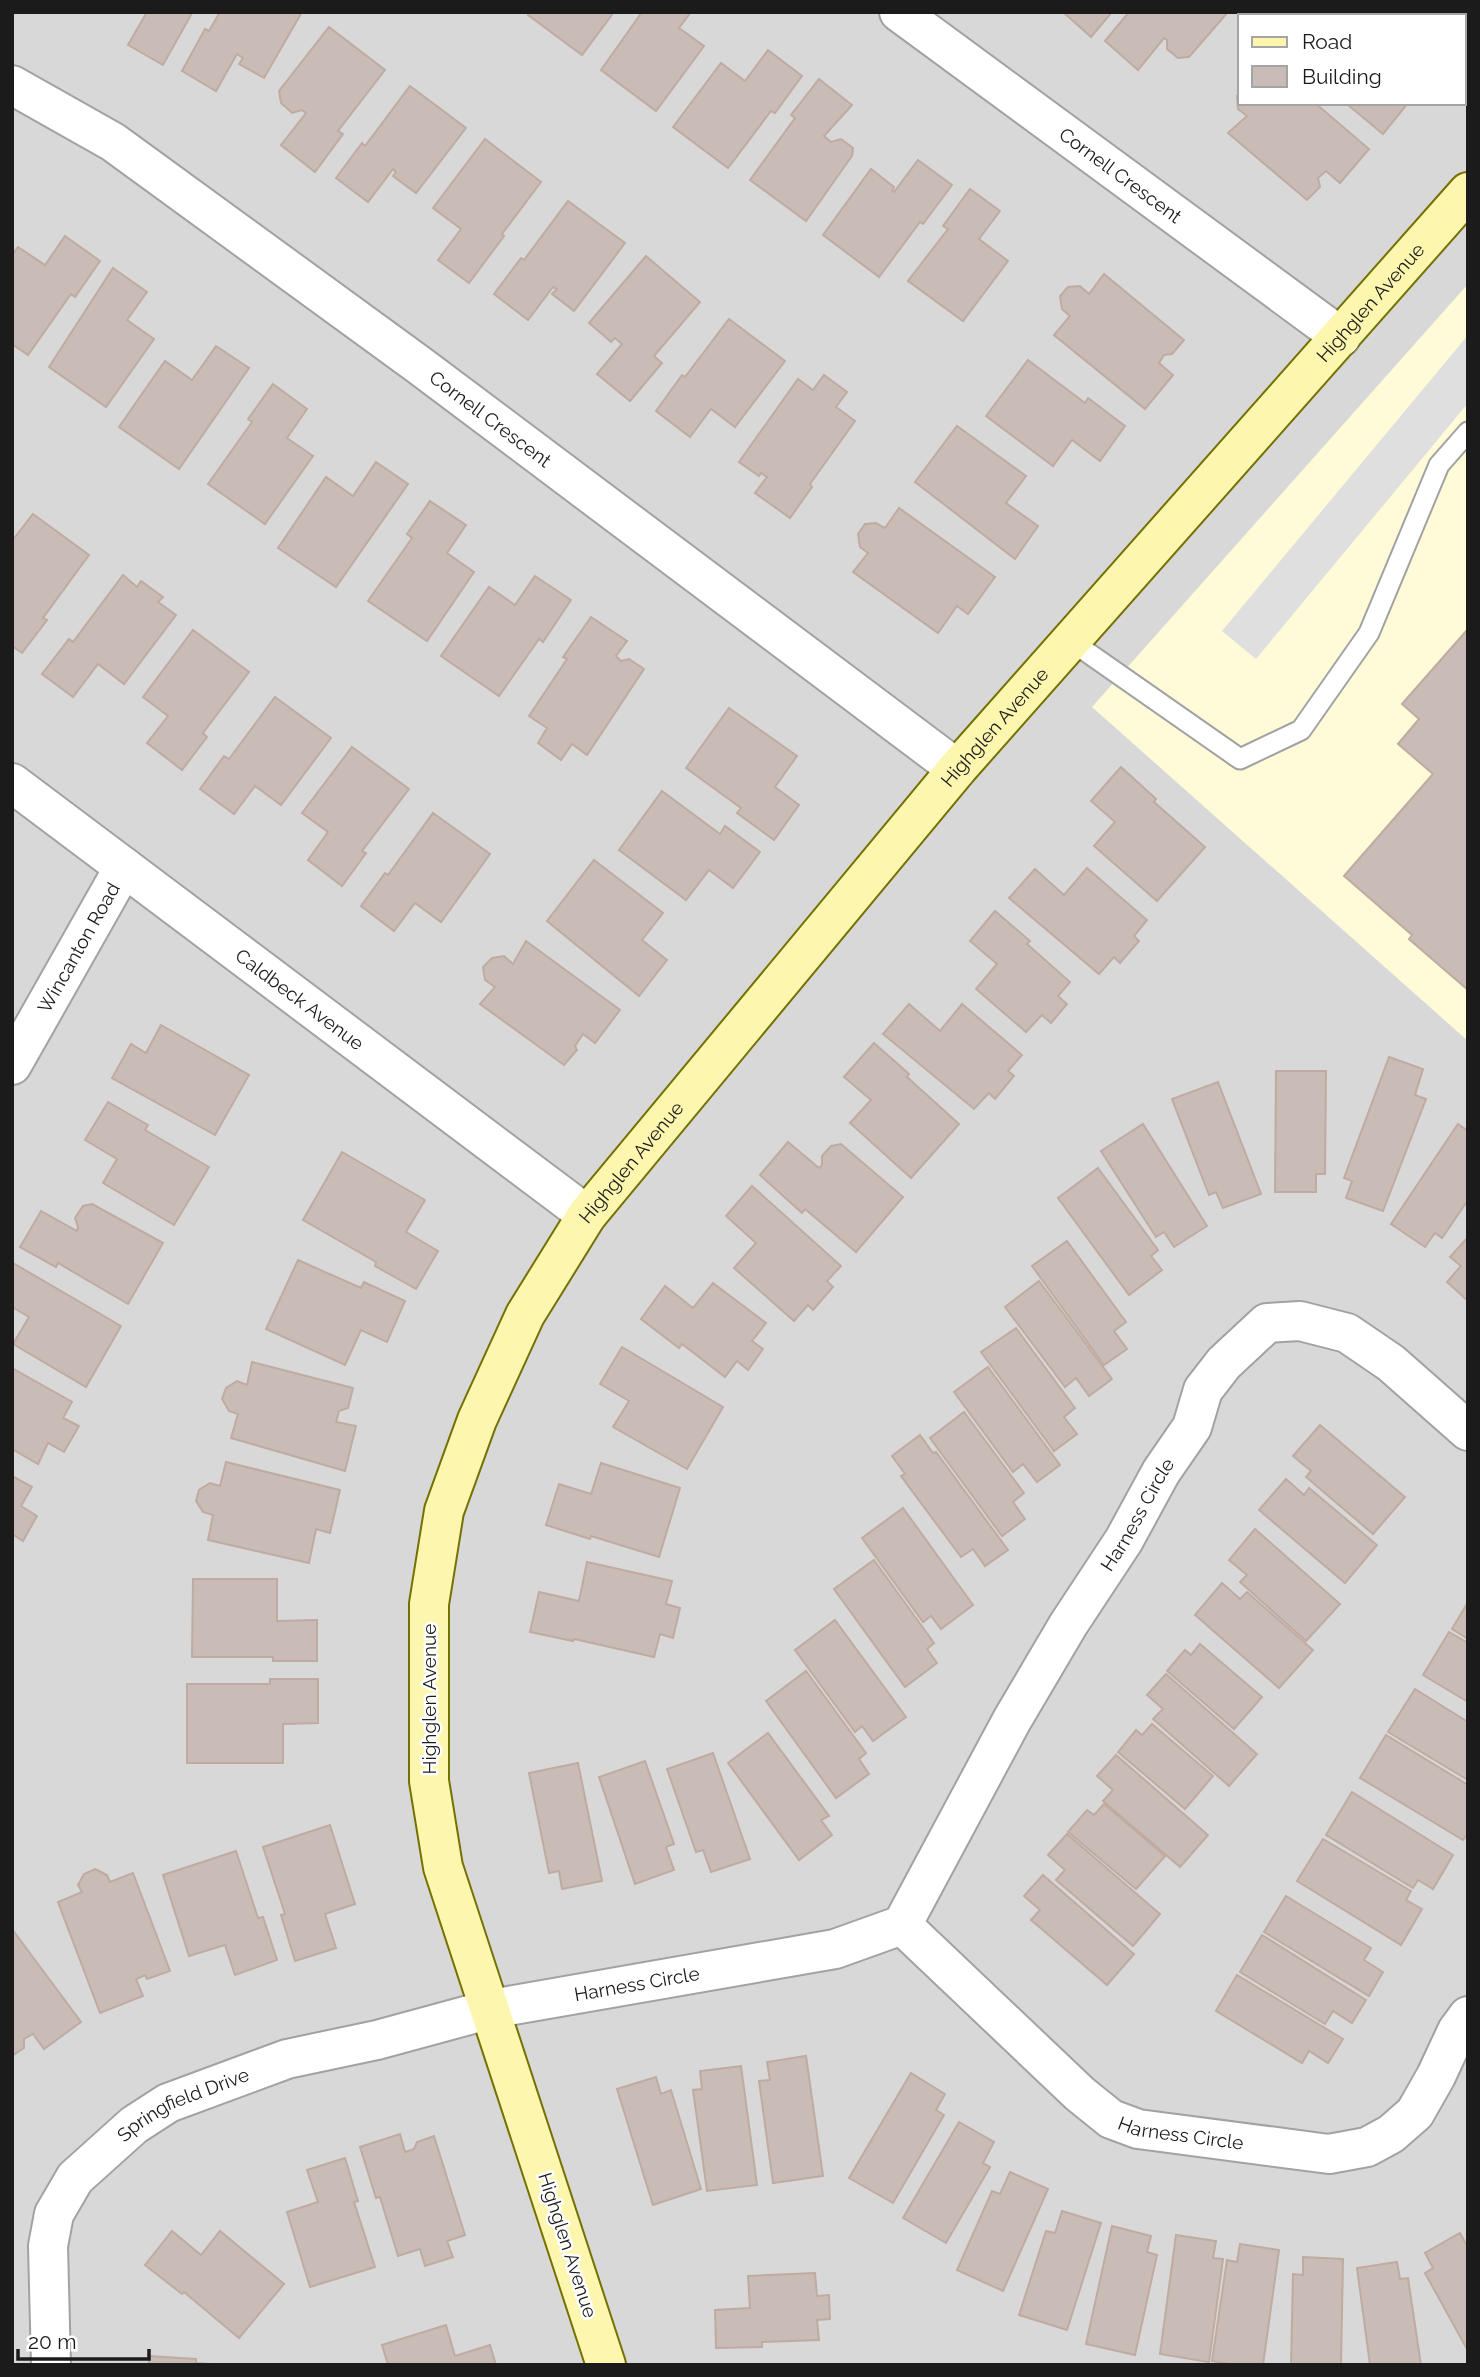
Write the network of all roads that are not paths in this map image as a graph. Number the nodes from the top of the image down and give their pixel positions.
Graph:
1 (899, 12) edge
2 (12, 85) edge
3 (1468, 192) edge
4 (1341, 337) junction
5 (1468, 432) edge
6 (1071, 641) junction
7 (957, 769) junction
8 (12, 783) edge
9 (124, 867) junction
10 (12, 1065) edge
11 (587, 1215) junction
12 (1468, 1431) edge
13 (902, 1925) junction
14 (491, 2009) junction
15 (1468, 2016) edge
16 (51, 2365) edge
17 (606, 2365) edge

1 - 4 street, Cornell Crescent
2 - 7 street, Cornell Crescent
3 - 4 street, Highglen Avenue
4 - 6 street, Highglen Avenue
5 - 6 lane
6 - 7 street, Highglen Avenue
7 - 11 street, Highglen Avenue
8 - 9 street, Caldbeck Avenue
9 - 10 street, Wincanton Road
9 - 11 street, Caldbeck Avenue
11 - 14 street, Highglen Avenue
12 - 13 street, Harness Circle
13 - 14 street, Harness Circle
13 - 15 street, Harness Circle
14 - 16 street, Springfield Drive
14 - 17 street, Highglen Avenue

